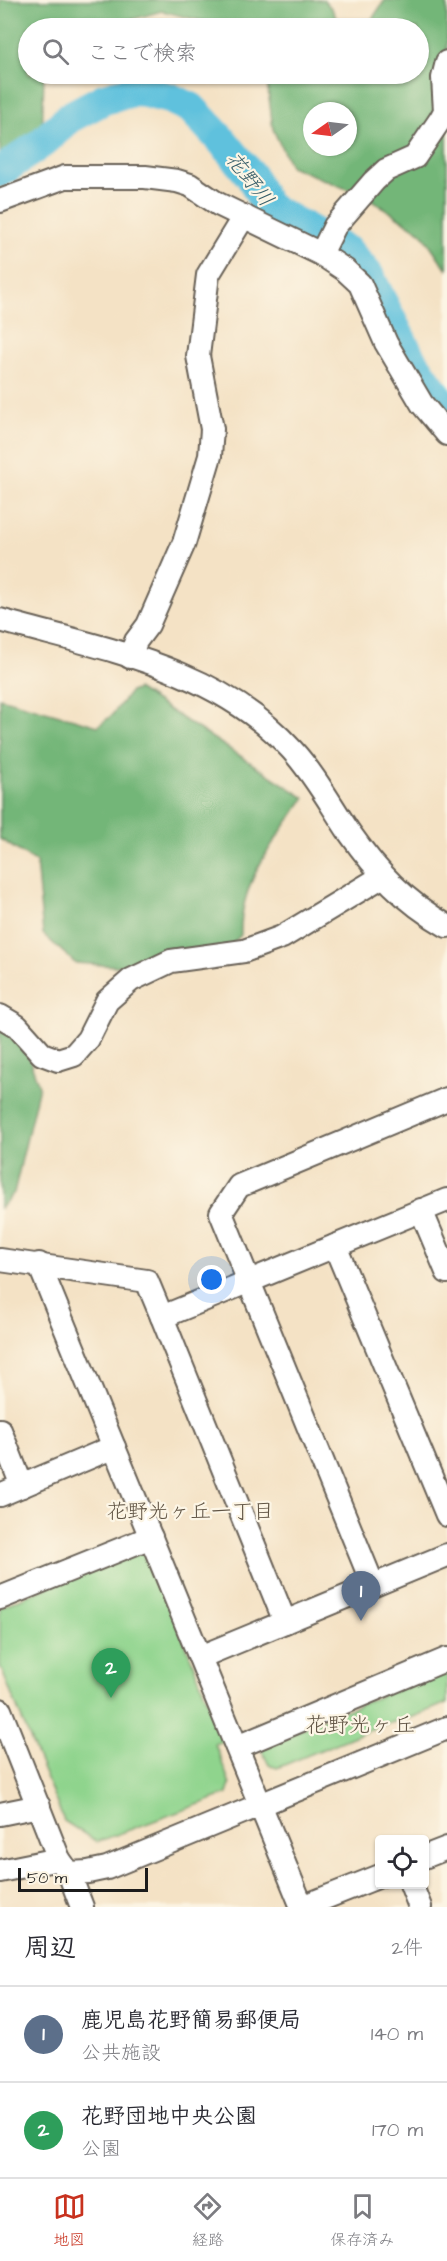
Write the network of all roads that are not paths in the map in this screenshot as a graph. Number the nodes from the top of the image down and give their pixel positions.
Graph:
1 (447, 62) edge
2 (0, 201) edge
3 (243, 216) junction
4 (321, 254) junction
5 (447, 434) edge
6 (0, 620) edge
7 (130, 657) junction
8 (383, 876) junction
9 (447, 926) edge
10 (0, 1016) edge
11 (447, 1100) edge
12 (447, 1200) edge
13 (421, 1210) junction
14 (335, 1246) junction
15 (0, 1260) edge
16 (39, 1264) junction
17 (447, 1272) edge
18 (247, 1281) junction
19 (162, 1317) junction
20 (0, 1430) edge
21 (114, 1447) junction
22 (22, 1486) junction
23 (0, 1495) edge
24 (447, 1515) edge
25 (151, 1537) junction
26 (447, 1555) edge
27 (373, 1585) junction
28 (0, 1598) edge
29 (285, 1622) junction
30 (200, 1657) junction
31 (447, 1659) edge
32 (0, 1711) edge
33 (447, 1728) edge
34 (237, 1747) junction
35 (261, 1805) junction
36 (39, 1806) junction
37 (0, 1814) edge
38 (447, 1848) edge
39 (429, 1855) edge
40 (64, 1866) junction
41 (0, 1871) edge
42 (375, 1878) edge
43 (413, 1889) edge
44 (82, 1907) edge
45 (302, 1907) edge
46 (420, 1907) edge

1 - 4 street
2 - 3 street
3 - 4 street
3 - 7 street
4 - 5 street
6 - 7 street
7 - 8 street
8 - 9 street
8 - 10 street
11 - 18 street
12 - 13 street
13 - 14 street
13 - 17 street
14 - 18 street
14 - 24 street
15 - 16 street
16 - 19 street
16 - 21 street
18 - 19 street
18 - 27 street
19 - 29 street
20 - 22 street
21 - 22 street
21 - 25 street
22 - 23 street
25 - 28 street
25 - 30 street
26 - 27 street
27 - 29 street
29 - 30 street
30 - 34 street
31 - 34 street
32 - 36 street
33 - 35 street
34 - 35 street
35 - 40 street
35 - 45 street
36 - 37 street
36 - 40 street
38 - 39 street
40 - 41 street
40 - 44 street
42 - 45 street
43 - 46 street

